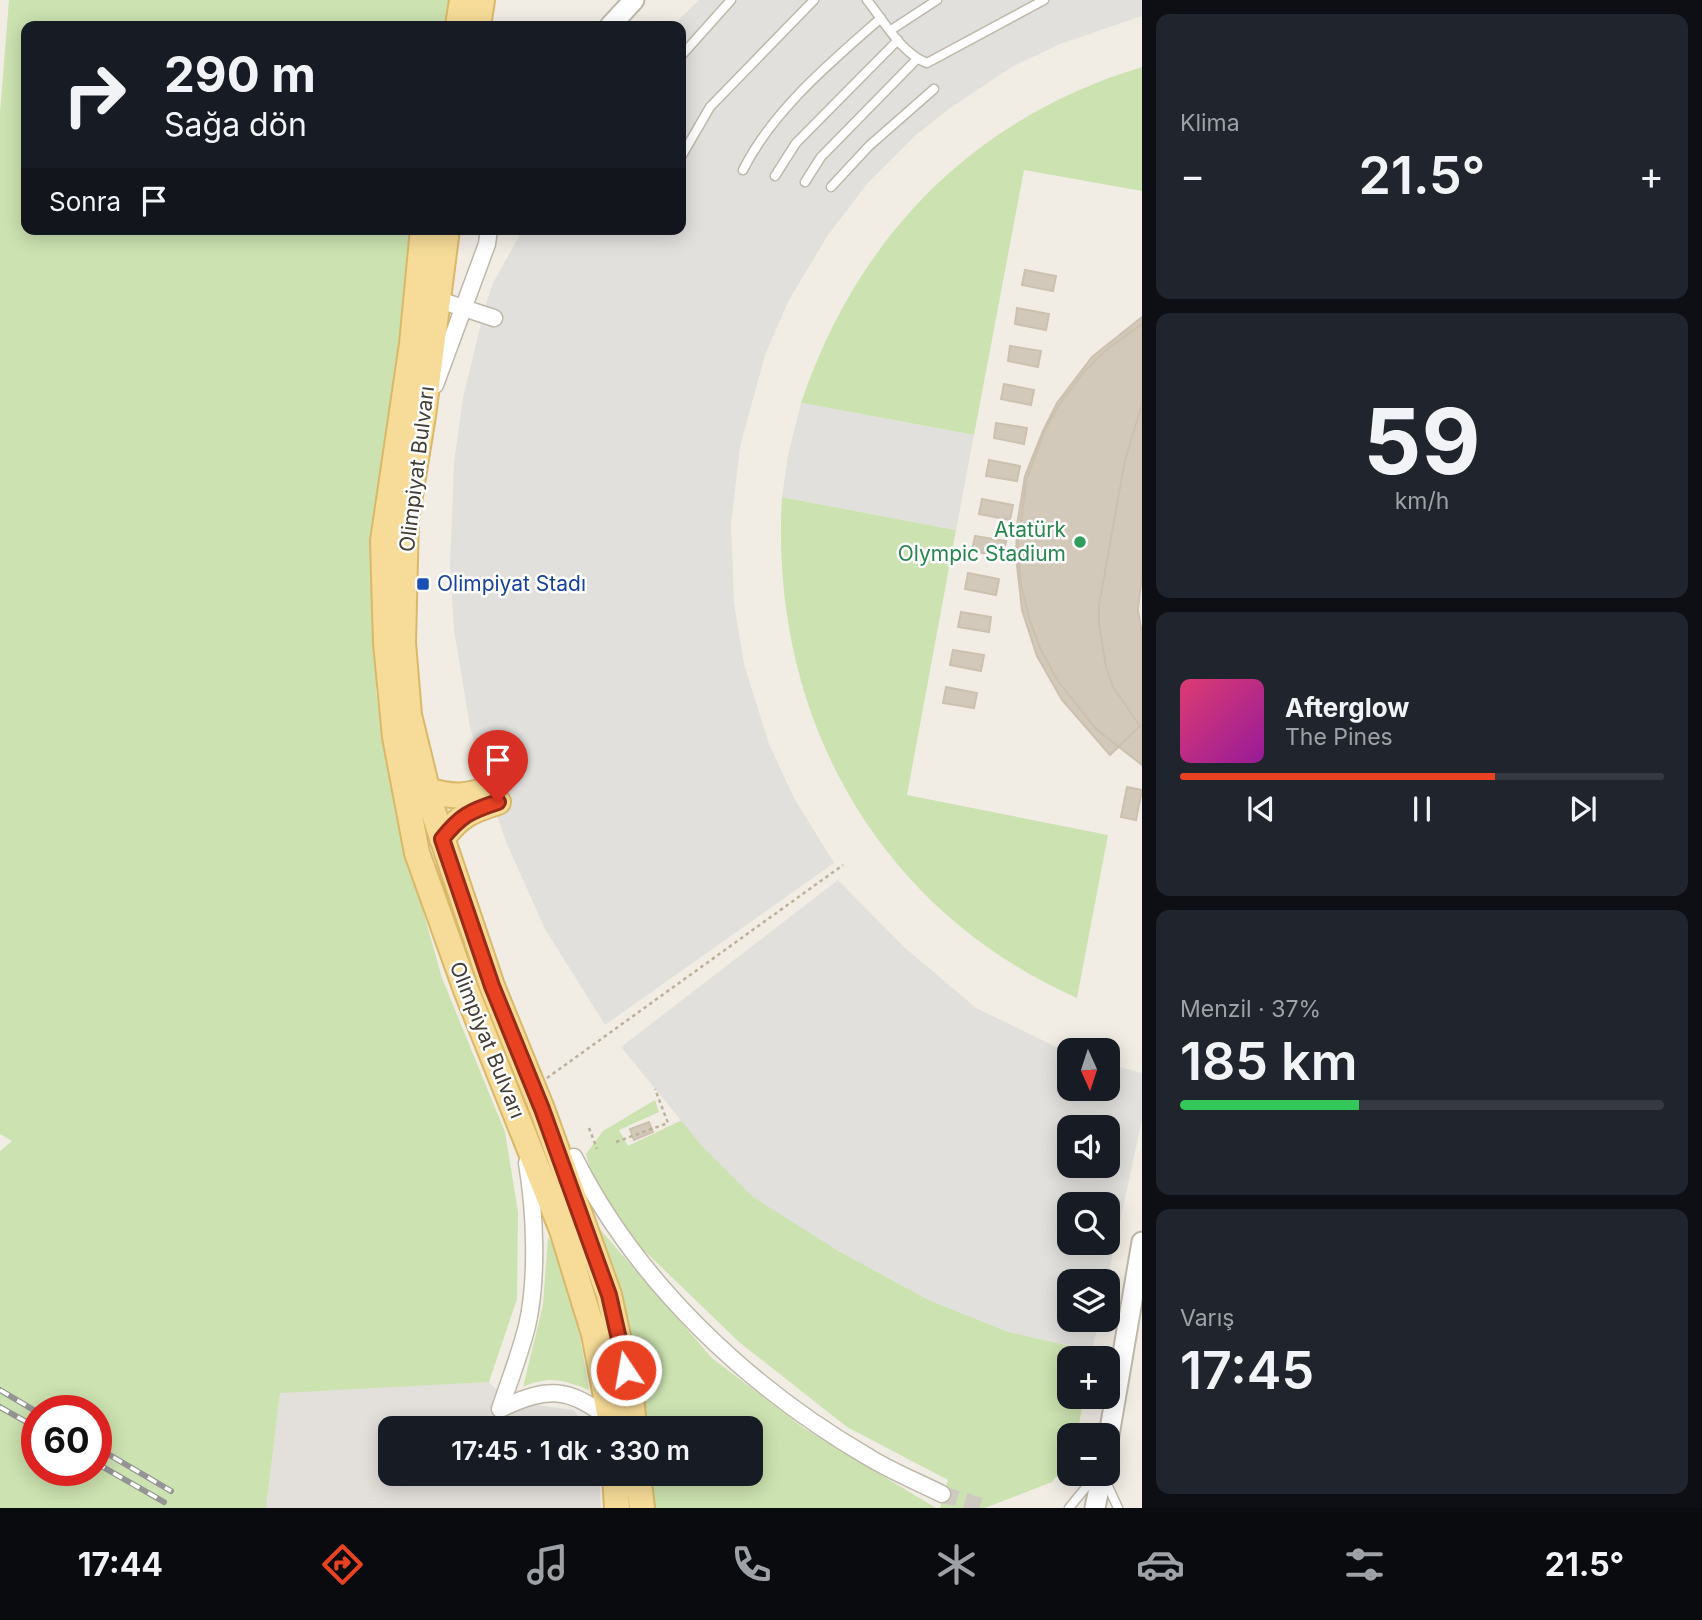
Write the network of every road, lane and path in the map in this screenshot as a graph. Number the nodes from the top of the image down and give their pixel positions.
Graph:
1 (462, 0) edge
2 (482, 0) edge
3 (634, 0) edge
4 (732, 0) edge
5 (814, 0) edge
6 (937, 0) edge
7 (1044, 0) edge
8 (871, 1) edge
9 (881, 18) junction
10 (459, 21) edge
11 (479, 21) edge
12 (615, 21) edge
13 (891, 30) junction
14 (898, 40) junction
15 (686, 51) edge
16 (916, 59) junction
17 (934, 89) dead end
18 (686, 148) edge
19 (743, 170) dead end
20 (775, 176) dead end
21 (805, 182) dead end
22 (831, 187) dead end
23 (423, 235) edge
24 (445, 235) edge
25 (488, 235) edge
26 (427, 296) junction
27 (464, 307) junction
28 (494, 318) dead end
29 (423, 416) junction
30 (427, 790) junction
31 (442, 839) junction
32 (844, 865) dead end
33 (533, 1087) junction
34 (655, 1089) dead end
35 (519, 1120) junction
36 (589, 1128) dead end
37 (616, 1142) dead end
38 (597, 1149) dead end
39 (574, 1157) dead end
40 (1142, 1242) edge
41 (607, 1416) edge
42 (617, 1416) edge
43 (623, 1416) edge
44 (1111, 1423) edge
45 (616, 1486) edge
46 (639, 1486) edge
47 (1090, 1486) edge
48 (1099, 1486) edge
49 (1106, 1486) edge
50 (942, 1494) tunnel mouth
51 (617, 1508) edge
52 (642, 1508) edge
53 (1069, 1508) edge
54 (1095, 1508) edge
55 (1118, 1508) edge

1 - 10 main road
2 - 11 main road
3 - 12 street
4 - 15 lane
5 - 18 lane
6 - 13 lane
7 - 16 lane
8 - 9 lane
9 - 13 lane
9 - 19 lane
13 - 14 lane
14 - 16 lane
14 - 20 lane
16 - 21 lane
17 - 22 lane
23 - 26 main road, Olimpiyat Bulvarı
24 - 26 main road, Olimpiyat Bulvarı
25 - 27 street
26 - 27 street
26 - 29 main road, Olimpiyat Bulvarı
26 - 35 main road, Olimpiyat Bulvarı
27 - 28 street
27 - 29 street
29 - 30 main road, Olimpiyat Bulvarı
30 - 31 main road, Olimpiyat Bulvarı
30 - 31 main road
31 - 33 main road, Olimpiyat Bulvarı
32 - 33 path
33 - 43 main road, Olimpiyat Bulvarı
34 - 37 path
35 - 41 street
35 - 42 main road, Olimpiyat Bulvarı
36 - 38 path
39 - 50 street
40 - 44 street
45 - 51 main road
46 - 52 main road
47 - 53 lane
48 - 54 street
49 - 55 lane

